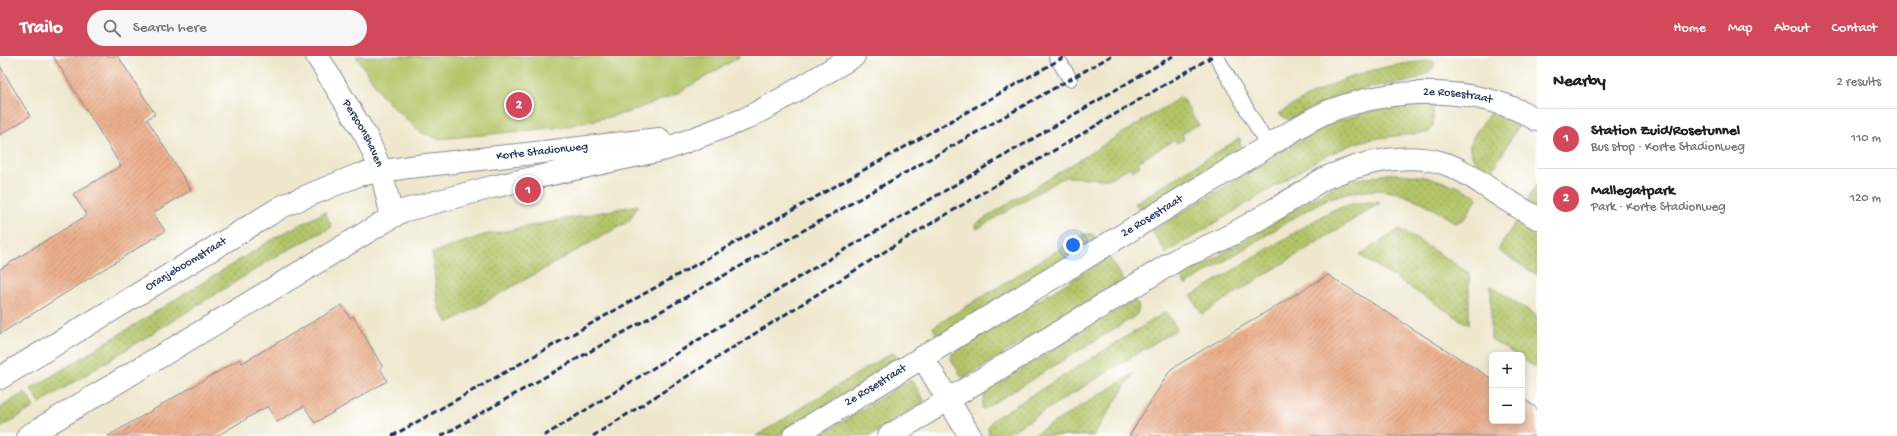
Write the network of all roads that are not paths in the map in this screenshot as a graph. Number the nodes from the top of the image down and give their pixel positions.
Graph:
1 (317, 56) edge
2 (854, 56) edge
3 (1056, 56) edge
4 (1216, 56) edge
5 (1070, 79) dead end
6 (1537, 120) edge
7 (704, 134) junction
8 (1268, 146) junction
9 (381, 170) junction
10 (392, 217) junction
11 (1537, 218) edge
12 (923, 358) junction
13 (0, 378) edge
14 (949, 400) junction
15 (28, 436) edge
16 (794, 436) edge
17 (890, 436) edge
18 (970, 436) edge

1 - 9 street, Persoonshaven
2 - 7 street, Korte Stadionweg
3 - 5 lane
4 - 8 lane
6 - 8 street, 2e Rosestraat
7 - 9 street, Korte Stadionweg
7 - 10 street, Korte Stadionweg
8 - 12 street, 2e Rosestraat
9 - 10 street, Persoonshaven
9 - 13 street, Oranjeboomstraat
10 - 15 street
11 - 14 street
12 - 14 street
12 - 16 street, 2e Rosestraat
14 - 17 street
14 - 18 street

